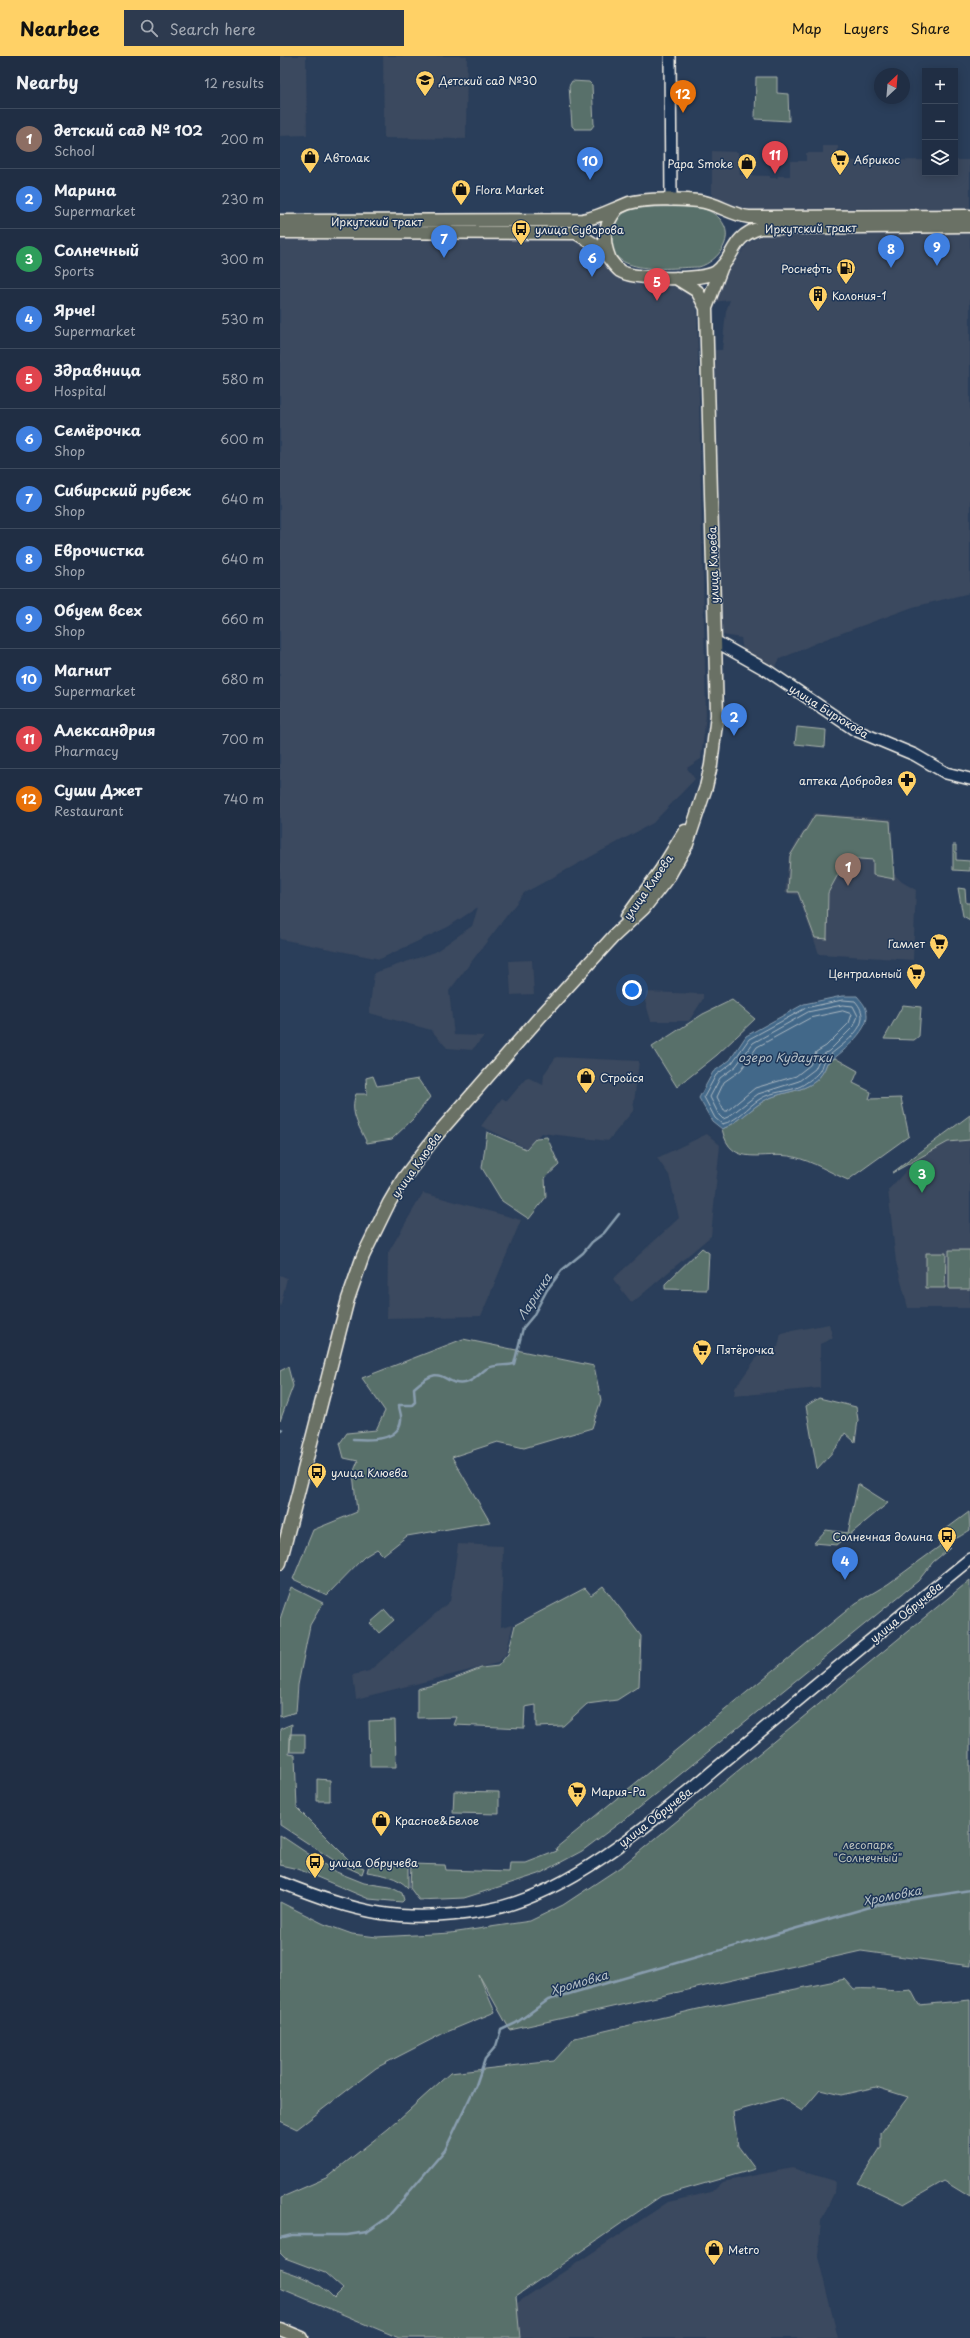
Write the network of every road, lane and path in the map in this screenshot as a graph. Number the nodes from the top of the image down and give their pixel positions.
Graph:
1 (670, 56) edge
2 (671, 200) junction
3 (617, 209) junction
4 (970, 216) edge
5 (280, 221) edge
6 (970, 226) edge
7 (280, 232) edge
8 (609, 257) junction
9 (722, 266) junction
10 (673, 277) junction
11 (706, 308) junction
12 (715, 641) junction
13 (970, 779) edge
14 (970, 1559) edge
15 (280, 1563) edge
16 (280, 1882) edge
17 (280, 2329) edge
18 (302, 2338) edge

1 - 2 street
2 - 3 main road, Иркутский тракт
2 - 4 main road, Иркутский тракт
3 - 5 main road, Иркутский тракт
3 - 8 main road, Иркутский тракт
6 - 9 main road, Иркутский тракт
7 - 8 main road, Иркутский тракт
8 - 10 main road, Иркутский тракт
9 - 10 main road, Иркутский тракт
9 - 11 main road, улица Клюева
10 - 11 main road
11 - 12 main road, улица Клюева
12 - 13 street, улица Бирюкова
12 - 15 main road, улица Клюева
14 - 16 street, улица Обручева
17 - 18 main road

